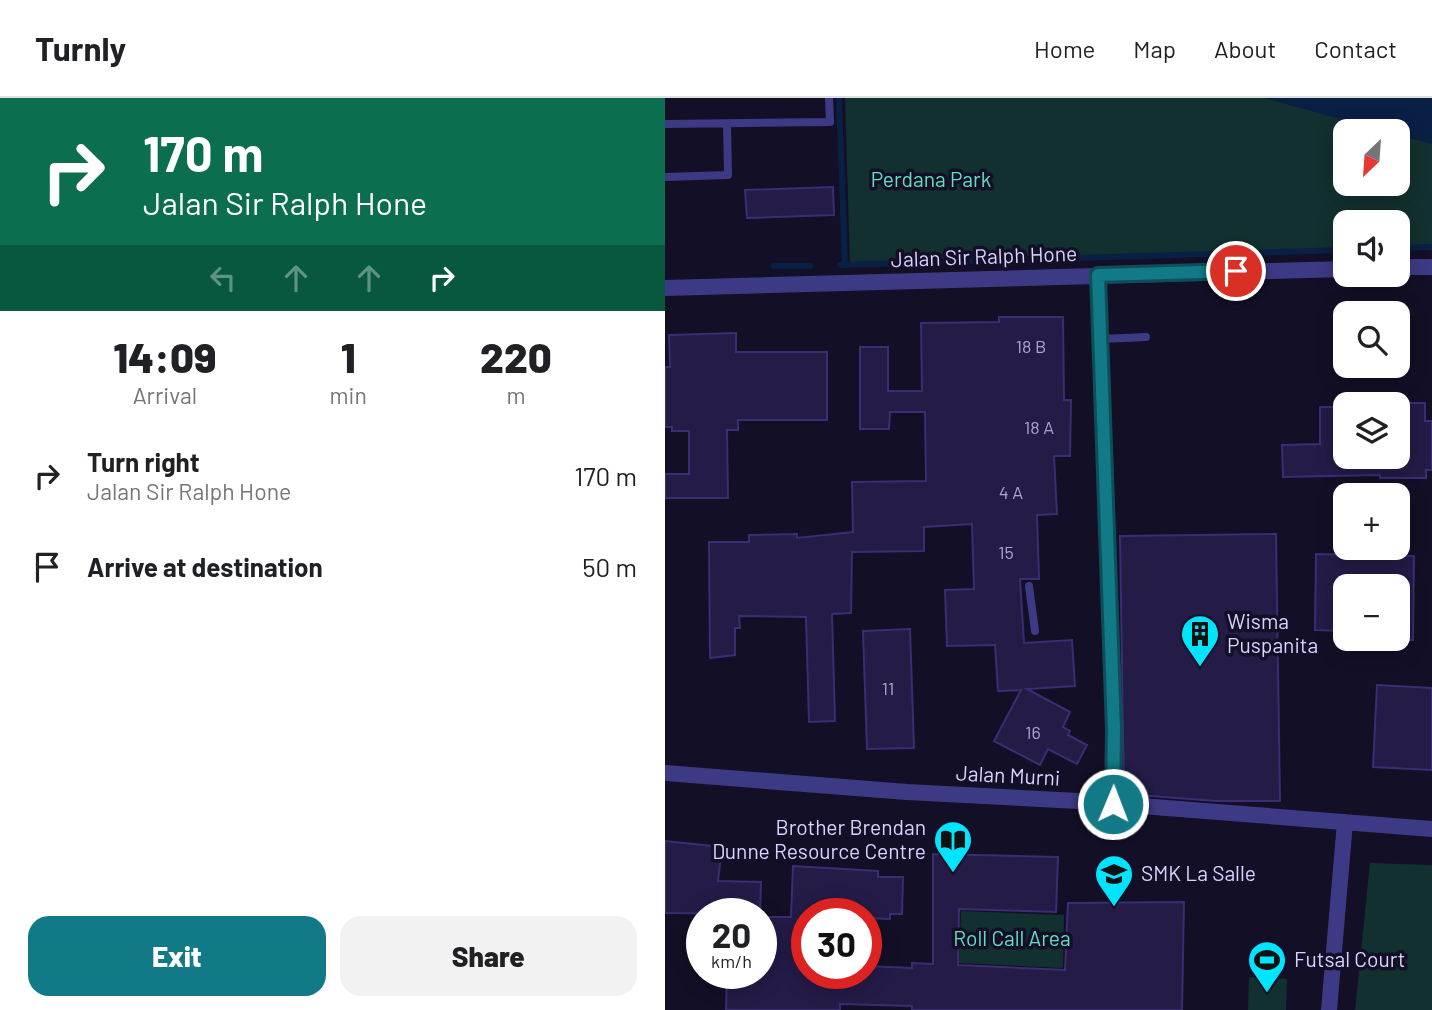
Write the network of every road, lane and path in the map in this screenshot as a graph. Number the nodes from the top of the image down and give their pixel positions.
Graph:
1 (829, 98) edge
2 (665, 124) edge
3 (727, 124) junction
4 (665, 177) edge
5 (1410, 267) edge
6 (1432, 267) edge
7 (1333, 269) edge
8 (1098, 275) junction
9 (665, 288) edge
10 (1146, 337) dead end
11 (1102, 338) junction
12 (1029, 586) dead end
13 (1035, 631) dead end
14 (665, 773) edge
15 (1113, 804) junction
16 (1345, 822) junction
17 (1432, 829) edge
18 (1329, 1010) edge

1 - 3 lane
2 - 3 lane
3 - 4 lane
5 - 6 street
7 - 8 street, Jalan Sir Ralph Hone
8 - 9 street, Jalan Sir Ralph Hone
8 - 11 street
10 - 11 lane
11 - 15 street
12 - 13 lane
14 - 15 street, Jalan Murni
15 - 16 street, Jalan Murni
16 - 17 street, Jalan Murni
16 - 18 street

